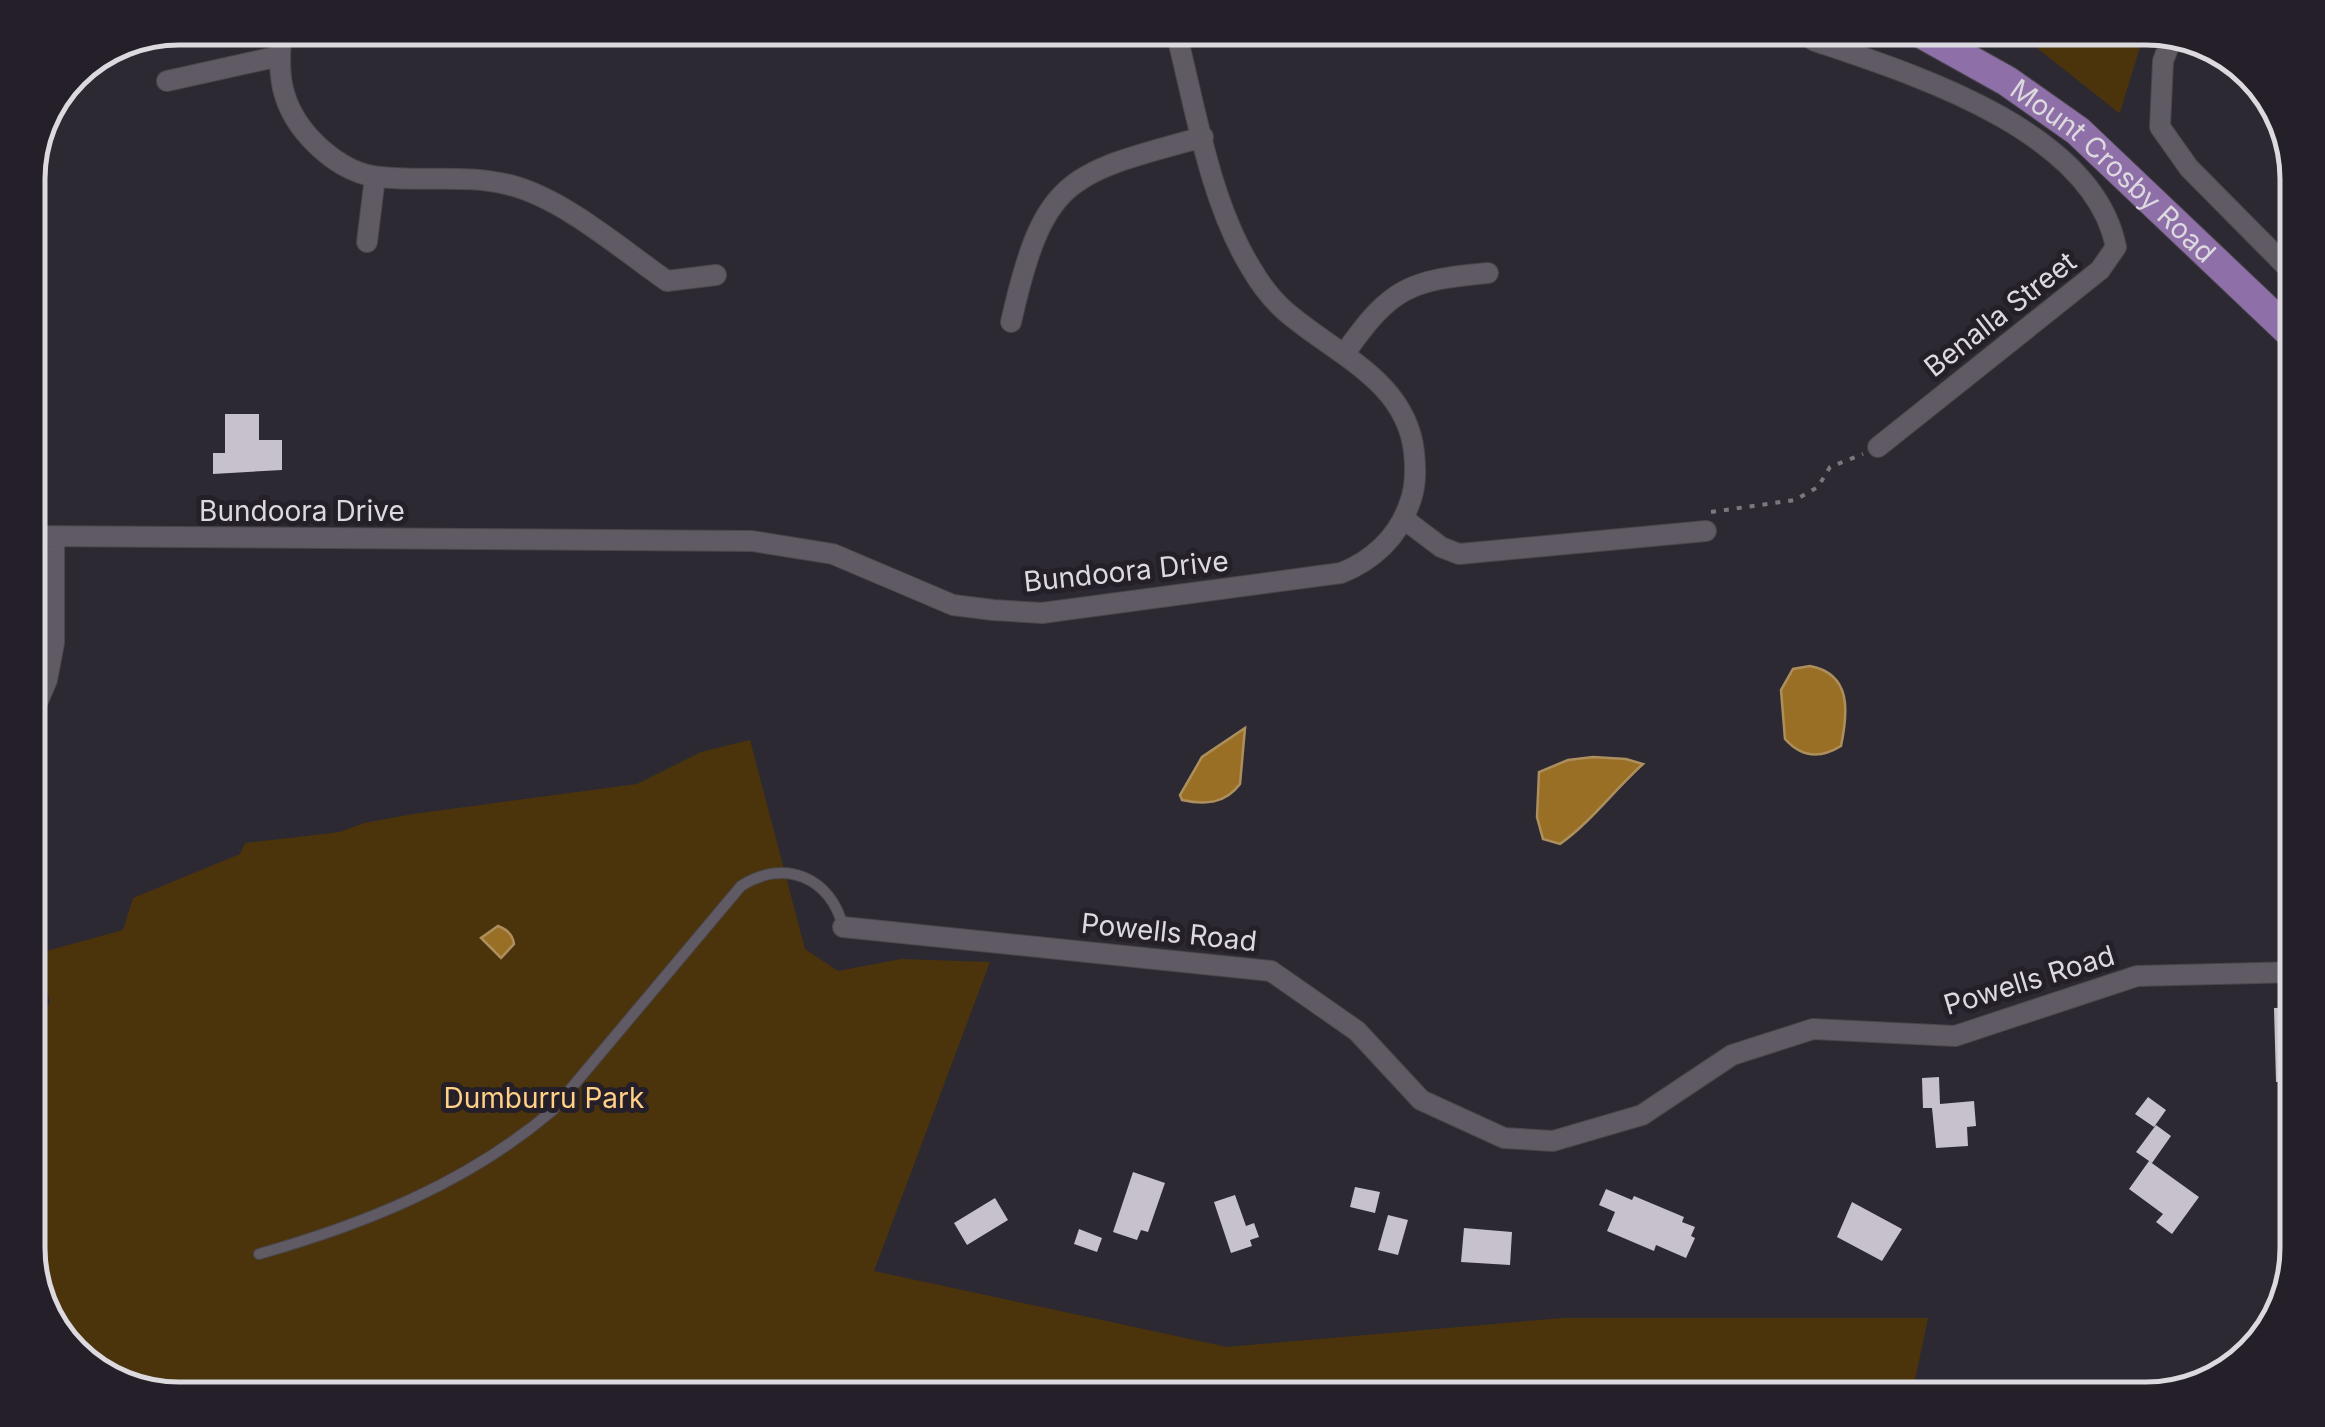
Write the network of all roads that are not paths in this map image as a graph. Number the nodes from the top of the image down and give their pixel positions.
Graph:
1 (281, 45) edge
2 (1179, 45) edge
3 (1827, 45) edge
4 (1942, 45) edge
5 (2168, 47) edge
6 (280, 56) junction
7 (167, 82) dead end
8 (1203, 137) junction
9 (375, 177) junction
10 (368, 242) dead end
11 (2280, 260) edge
12 (1488, 273) dead end
13 (716, 276) dead end
14 (2280, 310) edge
15 (1011, 322) dead end
16 (1345, 353) junction
17 (1878, 447) road end
18 (1404, 520) junction
19 (1702, 532) road end
20 (45, 537) edge
21 (54, 537) junction
22 (45, 685) edge
23 (843, 927) joint
24 (2280, 972) edge
25 (259, 1254) dead end

1 - 6 street
2 - 8 street, Bundoora Drive
3 - 17 street, Benalla Street
4 - 14 main road, Mount Crosby Road
5 - 11 street
6 - 7 street
6 - 9 street
8 - 15 street
8 - 16 street, Bundoora Drive
9 - 10 street
9 - 13 street
12 - 16 street
16 - 18 street, Bundoora Drive
18 - 19 street
18 - 21 street, Bundoora Drive
20 - 21 street, Bundoora Drive
21 - 22 street
23 - 24 street, Powells Road
23 - 25 lane

